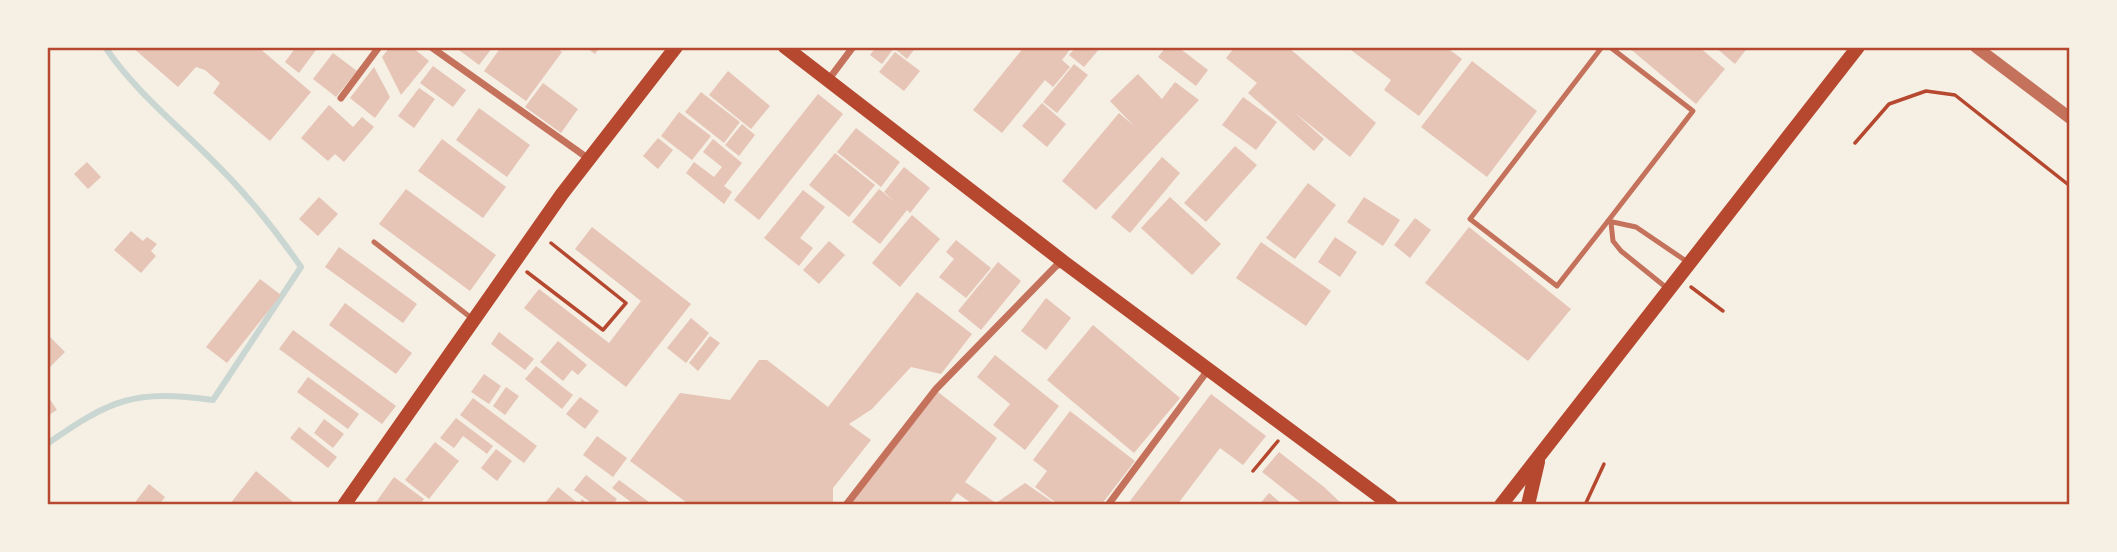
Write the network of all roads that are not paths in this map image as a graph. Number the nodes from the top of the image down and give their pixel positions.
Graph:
1 (379, 47) edge
2 (431, 47) edge
3 (676, 47) edge
4 (785, 47) edge
5 (853, 47) edge
6 (1602, 47) edge
7 (1610, 47) edge
8 (1870, 47) edge
9 (1976, 47) edge
10 (1853, 53) edge
11 (828, 79) junction
12 (341, 98) dead end
13 (2070, 118) edge
14 (589, 159) junction
15 (1610, 222) junction
16 (374, 242) dead end
17 (1065, 263) junction
18 (1689, 263) junction
19 (1668, 289) junction
20 (474, 320) junction
21 (1208, 369) junction
22 (1540, 455) junction
23 (344, 505) edge
24 (846, 505) edge
25 (1108, 505) edge
26 (1391, 505) edge
27 (1501, 505) edge
28 (1528, 505) edge

1 - 12 street
2 - 14 street
3 - 14 main road
4 - 11 main road
5 - 11 street
6 - 15 lane
7 - 15 lane
8 - 10 main road
9 - 13 street
10 - 18 main road
11 - 17 main road
14 - 20 main road
15 - 18 lane
15 - 19 lane
16 - 20 lane
17 - 21 main road
17 - 24 street
18 - 19 main road
19 - 22 main road
20 - 23 main road
21 - 25 street
21 - 26 main road
22 - 27 main road
22 - 28 main road

